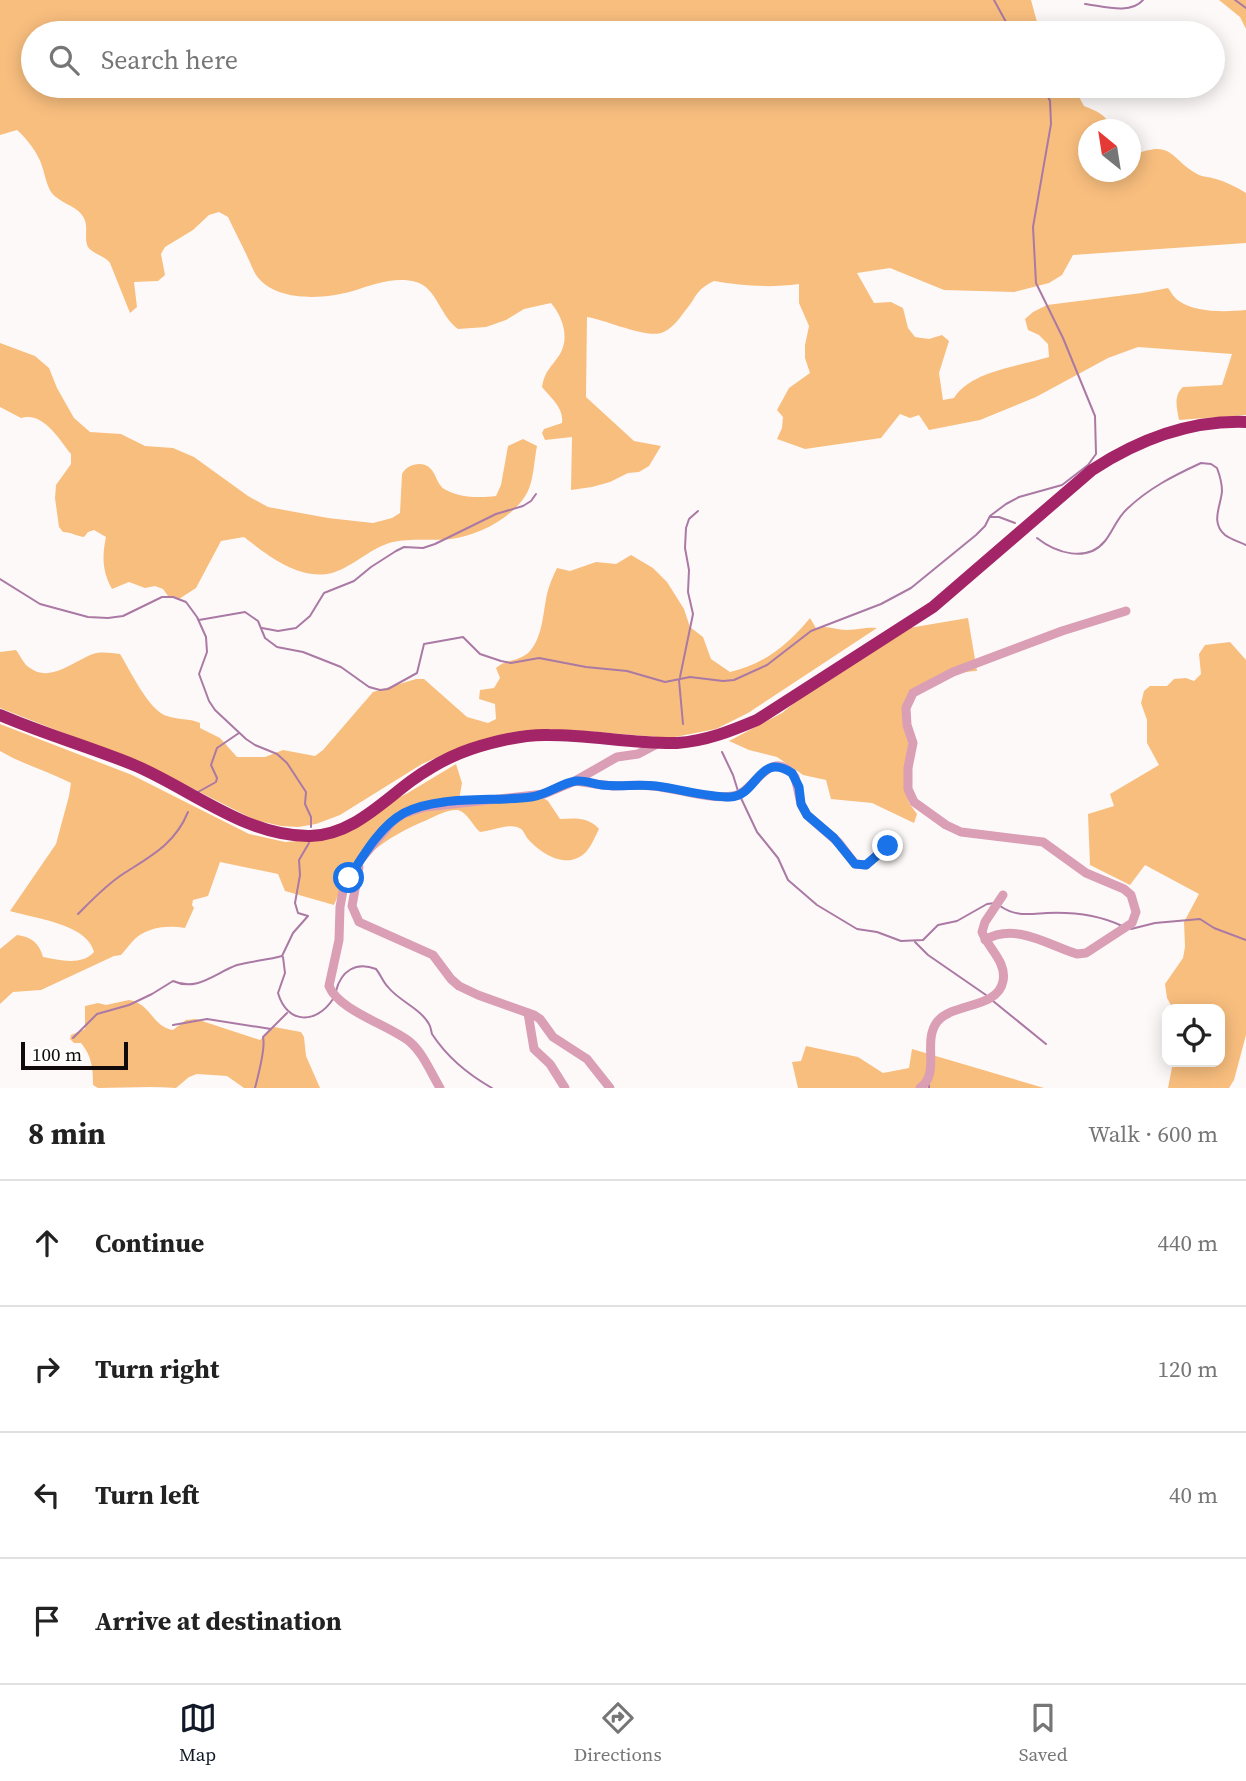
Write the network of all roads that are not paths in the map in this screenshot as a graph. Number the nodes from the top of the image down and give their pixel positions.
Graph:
1 (1246, 422) edge
2 (1126, 611) dead end
3 (0, 715) edge
4 (659, 744) junction
5 (575, 781) junction
6 (888, 846) dead end
7 (361, 859) junction
8 (1003, 895) dead end
9 (985, 940) junction
10 (528, 1013) junction
11 (440, 1088) edge
12 (565, 1088) edge
13 (610, 1088) edge
14 (920, 1088) edge

1 - 4 highway
2 - 9 street
3 - 4 highway
4 - 5 street
5 - 6 street
5 - 7 street
7 - 10 street
7 - 11 street
8 - 9 street
9 - 14 street
10 - 12 street
10 - 13 street

